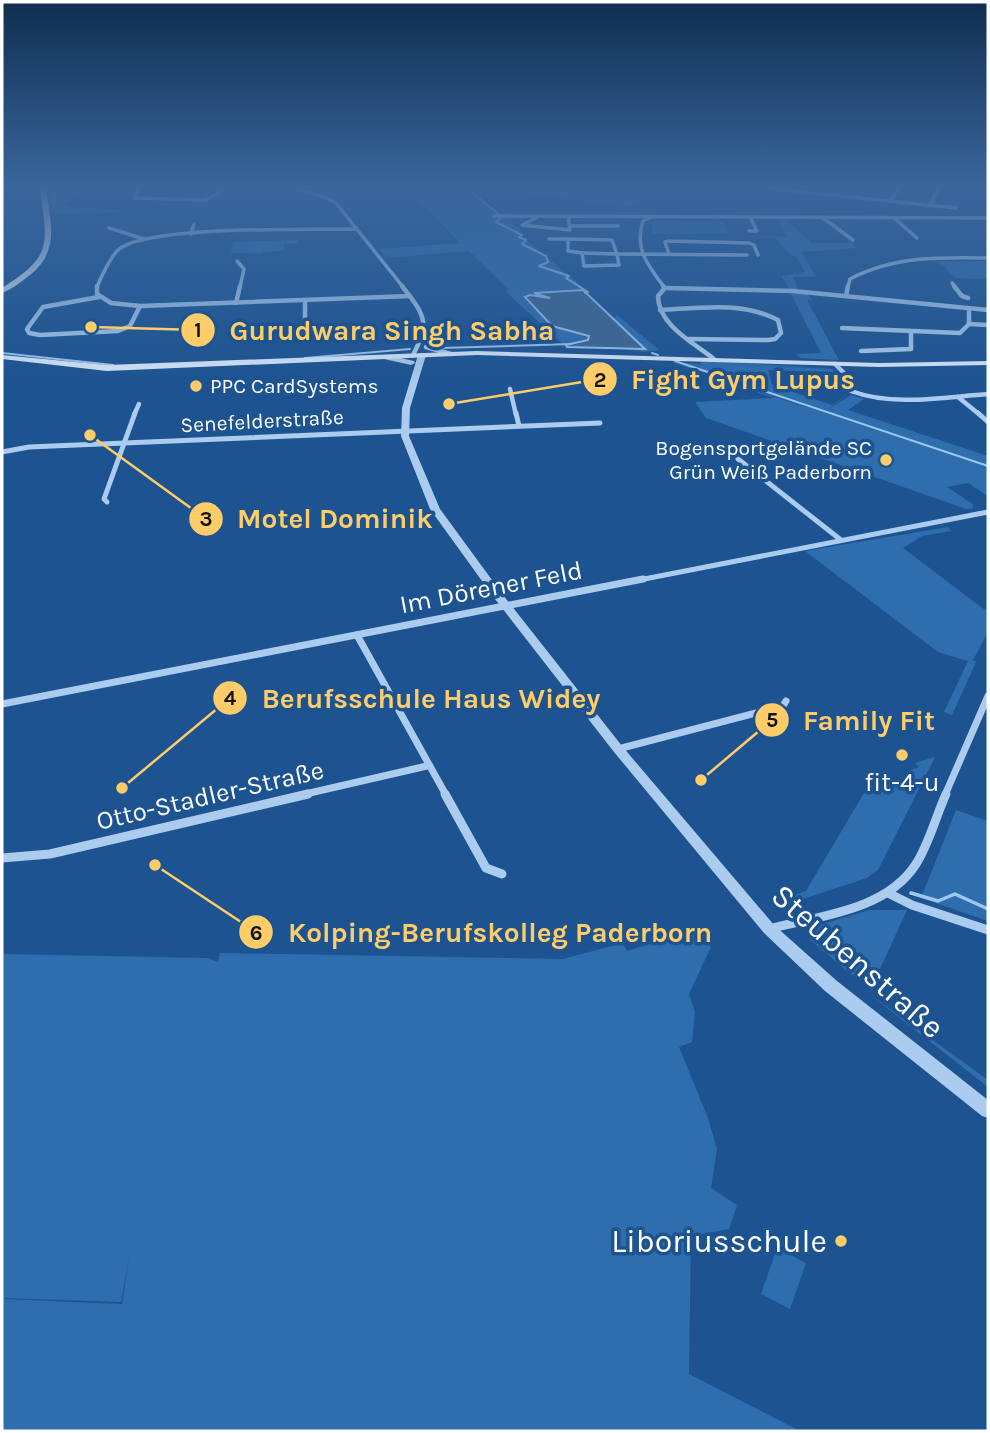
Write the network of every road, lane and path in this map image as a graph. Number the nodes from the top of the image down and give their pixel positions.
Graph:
1 (44, 255) edge
2 (115, 255) edge
3 (378, 255) edge
4 (582, 255) edge
5 (617, 255) edge
6 (642, 255) edge
7 (737, 255) edge
8 (747, 255) dead end
9 (988, 258) edge
10 (237, 261) dead end
11 (952, 283) dead end
12 (665, 288) junction
13 (2, 291) edge
14 (411, 296) junction
15 (846, 296) junction
16 (99, 297) junction
17 (968, 298) dead end
18 (305, 301) junction
19 (236, 303) junction
20 (140, 306) junction
21 (969, 309) junction
22 (660, 310) junction
23 (988, 310) edge
24 (969, 324) junction
25 (988, 326) edge
26 (842, 328) dead end
27 (911, 332) junction
28 (304, 333) dead end
29 (690, 339) junction
30 (861, 351) dead end
31 (2, 357) edge
32 (419, 357) junction
33 (714, 359) junction
34 (988, 363) edge
35 (841, 367) junction
36 (510, 389) dead end
37 (988, 394) edge
38 (957, 396) junction
39 (139, 404) dead end
40 (988, 422) edge
41 (600, 424) dead end
42 (519, 426) junction
43 (404, 430) junction
44 (122, 443) junction
45 (2, 452) edge
46 (738, 459) dead end
47 (107, 502) dead end
48 (988, 512) edge
49 (841, 540) junction
50 (507, 606) junction
51 (357, 635) junction
52 (988, 696) edge
53 (786, 701) dead end
54 (2, 704) edge
55 (618, 748) junction
56 (428, 766) junction
57 (2, 858) edge
58 (502, 874) dead end
59 (888, 893) junction
60 (769, 929) junction
61 (988, 930) edge
62 (988, 1110) edge

1 - 13 main road
2 - 16 street
3 - 14 street
4 - 5 street
6 - 12 street
7 - 8 street
9 - 15 street
10 - 19 street
11 - 17 street
12 - 15 street
12 - 22 street
14 - 18 street
14 - 32 street
15 - 21 street
16 - 20 street
16 - 20 street
18 - 19 street
18 - 28 street
19 - 20 street
21 - 23 street
21 - 24 street
22 - 29 street
22 - 29 street
24 - 25 street
24 - 27 street
26 - 27 street
27 - 30 street
29 - 33 street
31 - 32 main road
32 - 33 main road
32 - 43 street, Steubenstraße
33 - 35 main road
34 - 35 main road
35 - 38 street
36 - 42 street
37 - 38 street
38 - 40 street
39 - 44 street
41 - 42 street, Senefelderstraße
42 - 43 street, Senefelderstraße
43 - 44 street, Senefelderstraße
43 - 50 street, Steubenstraße
44 - 45 street, Senefelderstraße
44 - 47 street
46 - 49 street
48 - 49 street, Im Dörener Feld
49 - 50 street, Im Dörener Feld
50 - 51 street, Im Dörener Feld
50 - 55 street, Steubenstraße
51 - 54 street, Im Dörener Feld
51 - 56 street
52 - 59 street
53 - 55 street
55 - 60 street, Steubenstraße
56 - 57 street, Otto-Stadler-Straße
56 - 58 street
59 - 60 street
59 - 61 street
60 - 62 street, Steubenstraße

